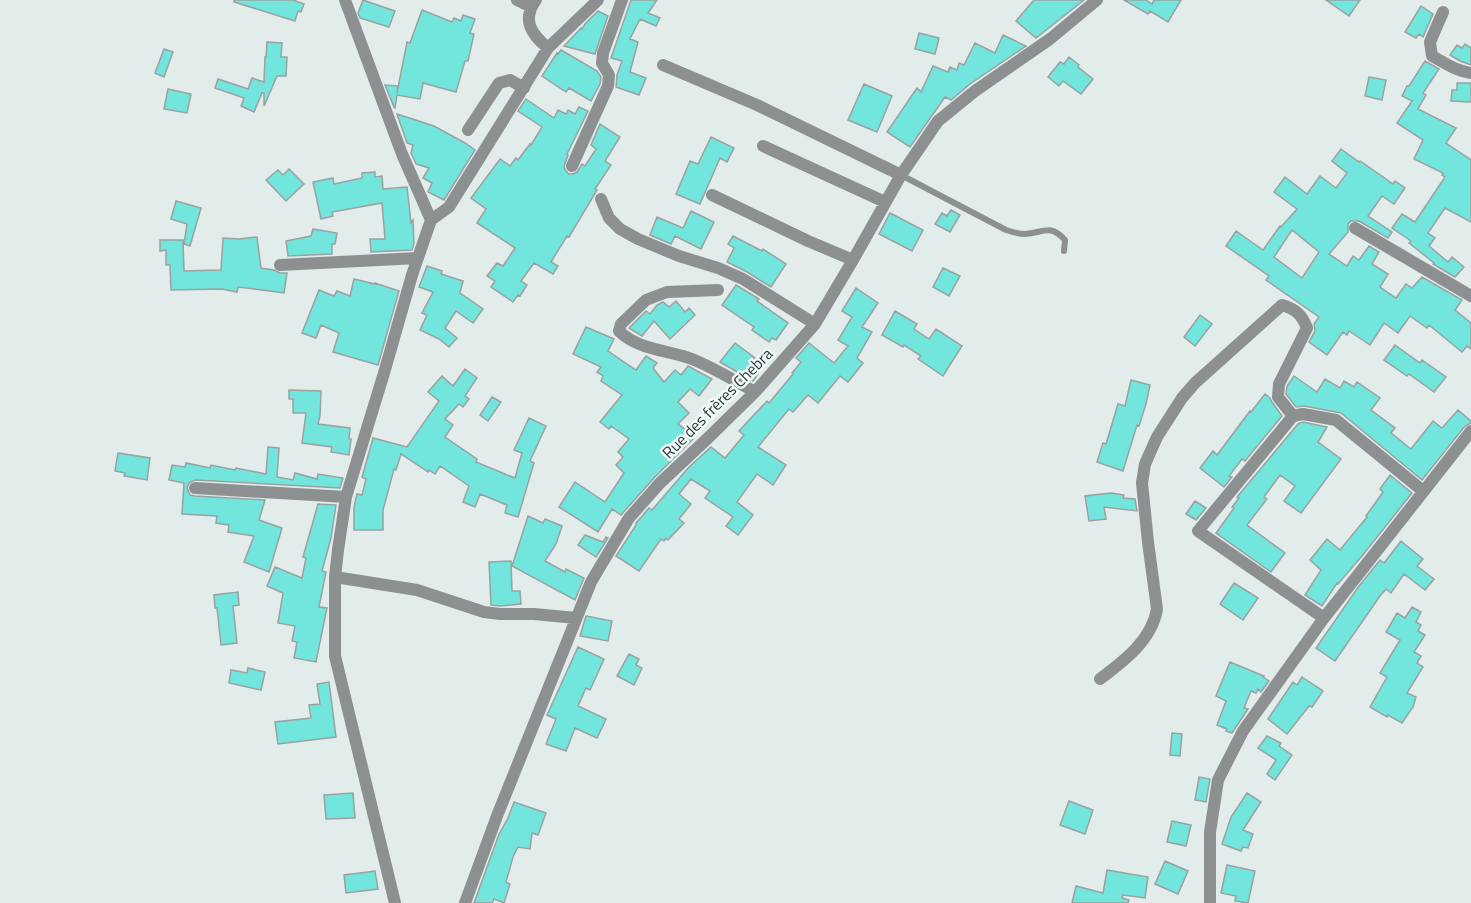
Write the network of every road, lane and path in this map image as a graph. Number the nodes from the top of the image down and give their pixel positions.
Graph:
1 (345, 0) edge
2 (517, 0) edge
3 (598, 0) edge
4 (622, 0) edge
5 (1097, 0) edge
6 (533, 3) edge
7 (1443, 12) dead end
8 (548, 48) junction
9 (663, 65) dead end
10 (1471, 73) edge
11 (524, 88) junction
12 (468, 130) dead end
13 (763, 146) dead end
14 (572, 166) dead end
15 (901, 175) junction
16 (712, 195) dead end
17 (601, 199) dead end
18 (885, 202) junction
19 (431, 220) junction
20 (1355, 228) dead end
21 (1064, 251) dead end
22 (418, 258) junction
23 (854, 260) junction
24 (280, 265) dead end
25 (718, 290) dead end
26 (1471, 297) edge
27 (815, 324) junction
28 (754, 392) junction
29 (1293, 416) junction
30 (1471, 431) edge
31 (195, 488) dead end
32 (1423, 491) junction
33 (346, 497) junction
34 (335, 577) junction
35 (576, 618) junction
36 (1324, 618) junction
37 (1100, 679) dead end
38 (395, 903) edge
39 (465, 903) edge
40 (1210, 903) edge

1 - 19 street
2 - 6 street
3 - 8 street
4 - 14 street
5 - 15 street, Rue des frères Chebra
6 - 8 street
7 - 10 street
8 - 11 street
9 - 15 street
11 - 12 street
11 - 19 street
13 - 18 street
15 - 18 street, Rue des frères Chebra
15 - 21 lane
16 - 23 street
17 - 27 street
18 - 23 street, Rue des frères Chebra
19 - 22 street
20 - 26 street
22 - 24 street
22 - 33 street
23 - 27 street, Rue des frères Chebra
25 - 28 street
27 - 28 street, Rue des frères Chebra
28 - 35 street, Rue des frères Chebra
29 - 32 street
29 - 36 street
29 - 37 street
30 - 32 street
31 - 33 street
32 - 36 street
33 - 34 street
34 - 35 street
34 - 38 street
35 - 39 street, Rue des frères Chebra
36 - 40 street

